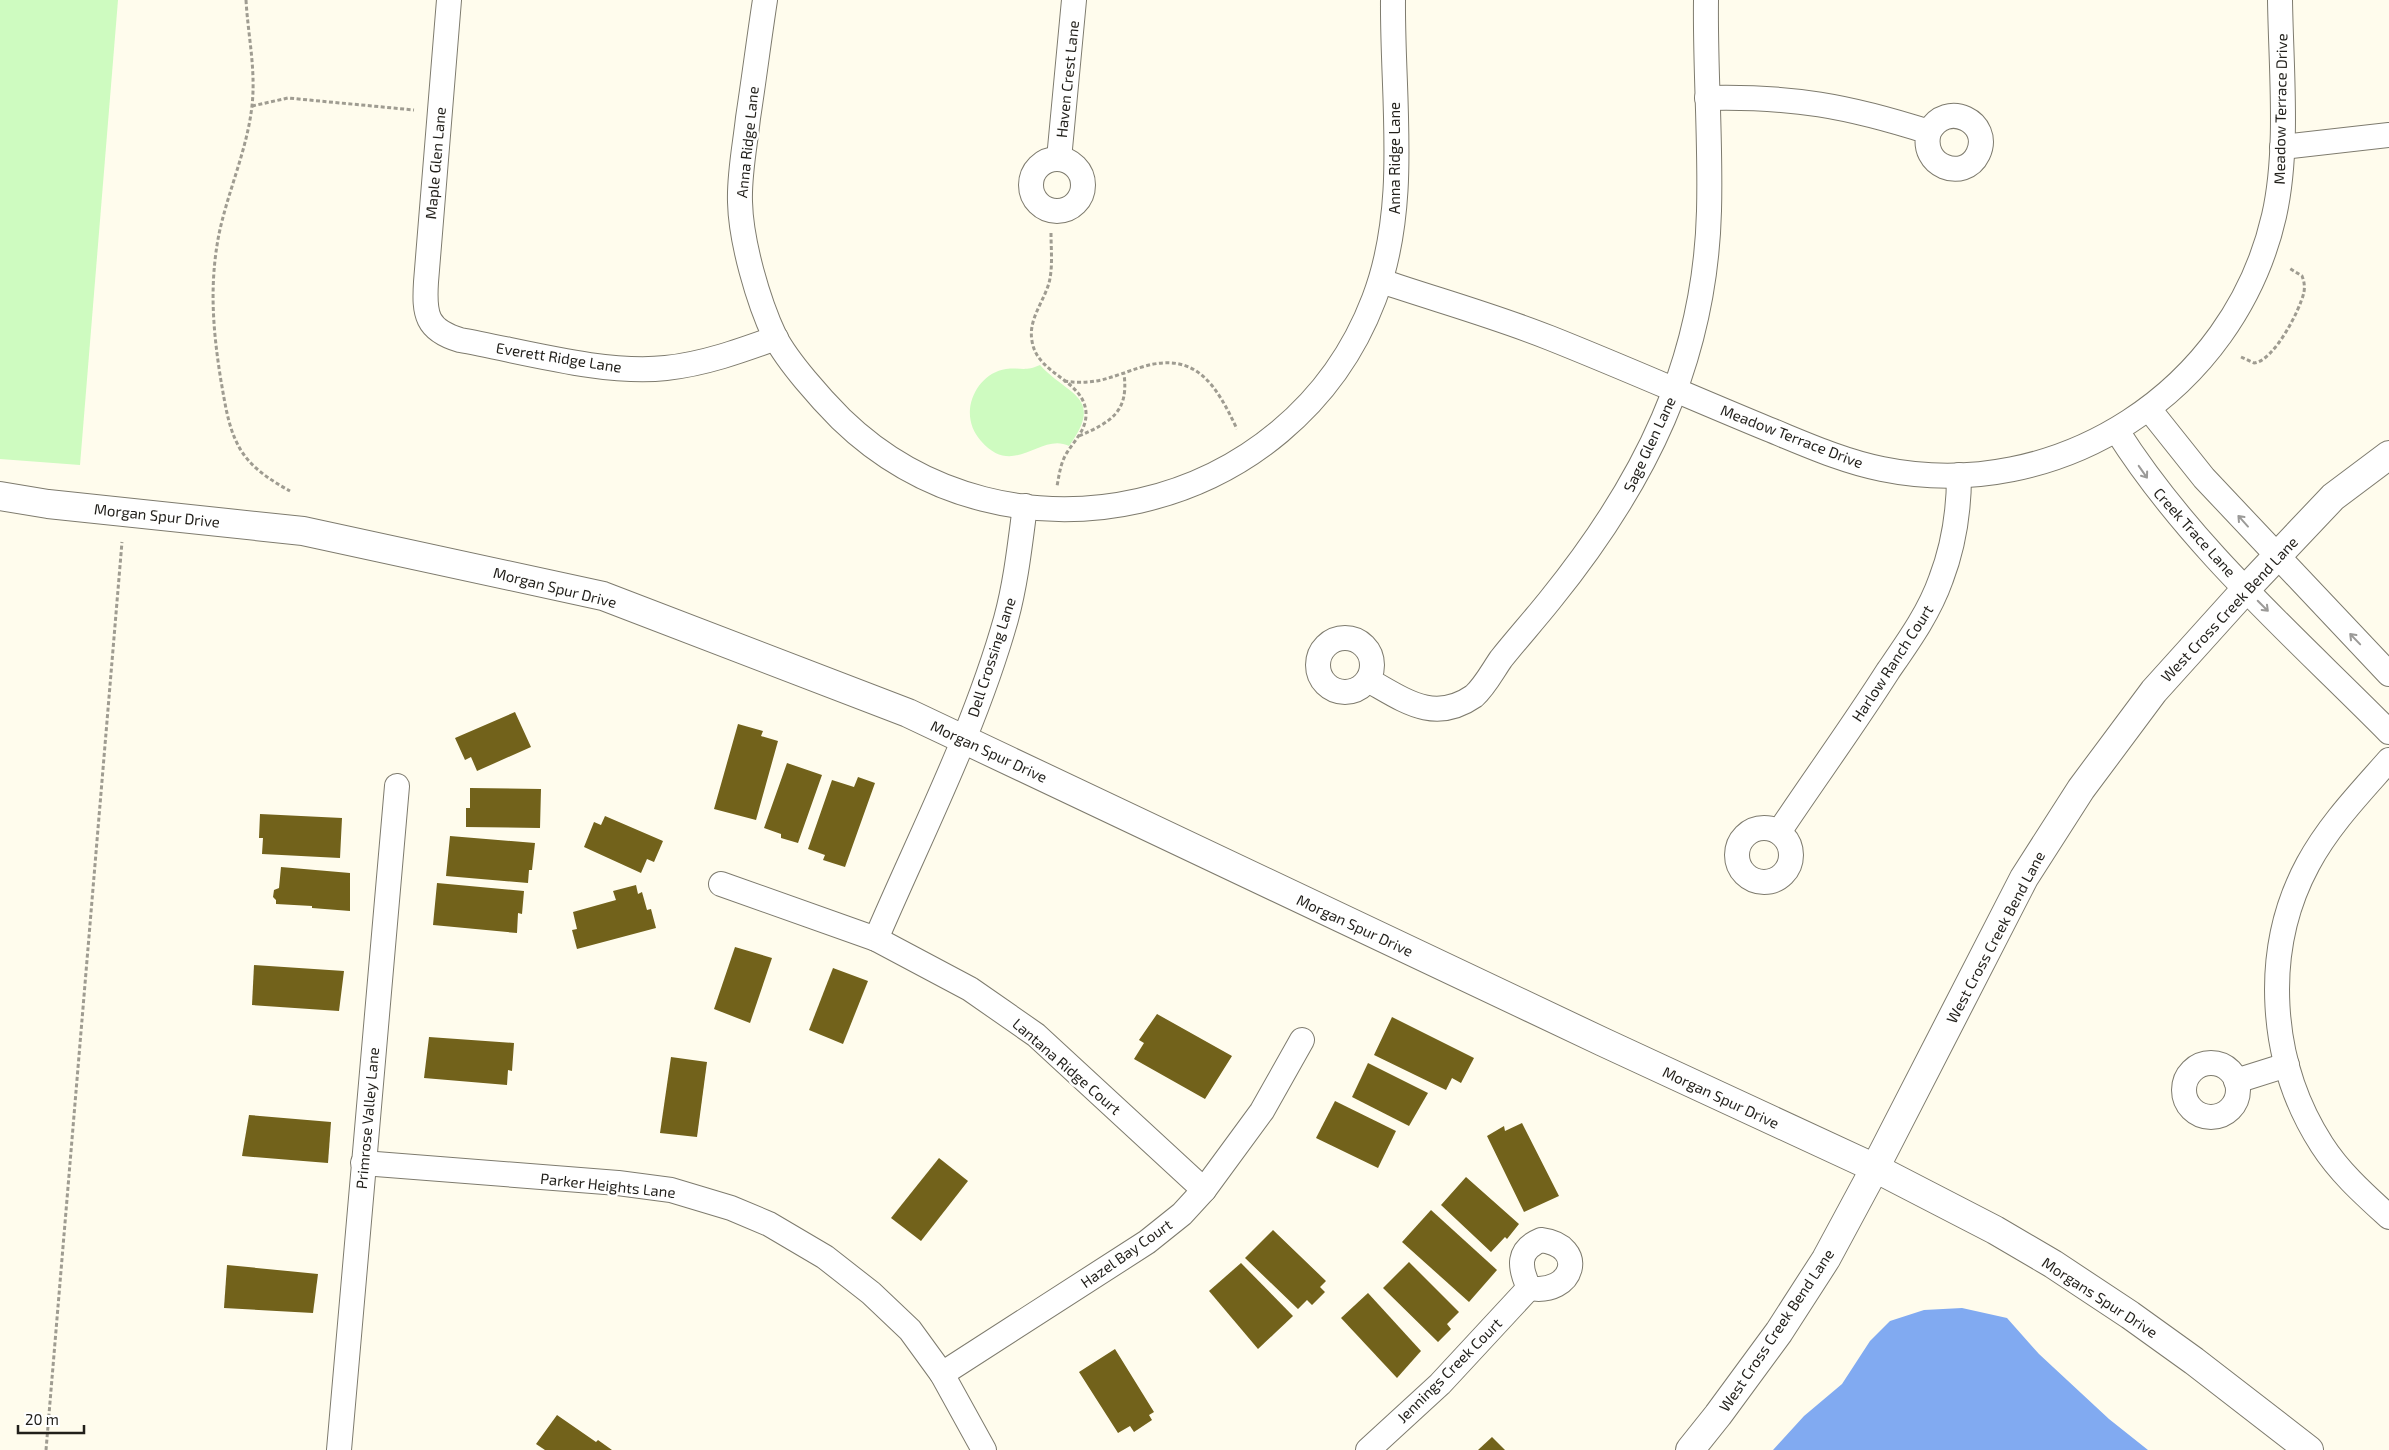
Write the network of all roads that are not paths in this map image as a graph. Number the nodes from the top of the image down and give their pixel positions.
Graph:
1 (449, 0) edge
2 (765, 0) edge
3 (1074, 0) edge
4 (1393, 0) edge
5 (1706, 0) edge
6 (2280, 0) edge
7 (1707, 98) junction
8 (1929, 132) dead end
9 (2389, 136) edge
10 (2282, 147) junction
11 (1059, 159) dead end
12 (1381, 281) junction
13 (432, 325) joint
14 (776, 338) junction
15 (1674, 391) junction
16 (2149, 409) junction
17 (2116, 431) junction
18 (2389, 454) edge
19 (1959, 475) junction
20 (0, 496) edge
21 (48, 504) junction
22 (1025, 506) junction
23 (0, 510) edge
24 (2276, 556) junction
25 (2246, 588) junction
26 (2389, 674) edge
27 (1368, 680) dead end
28 (2389, 732) edge
29 (963, 738) junction
30 (2389, 760) edge
31 (397, 786) dead end
32 (1779, 832) dead end
33 (721, 884) dead end
34 (876, 939) junction
35 (1302, 1040) dead end
36 (2287, 1066) junction
37 (2236, 1081) dead end
38 (363, 1163) junction
39 (1875, 1168) junction
40 (1204, 1190) junction
41 (2389, 1218) edge
42 (1528, 1288) dead end
43 (942, 1374) junction
44 (339, 1450) edge
45 (984, 1450) edge
46 (1368, 1450) edge
47 (1690, 1450) edge
48 (2309, 1450) edge

1 - 13 street, Maple Glen Lane
2 - 14 street, Anna Ridge Lane
3 - 11 street, Haven Crest Lane
4 - 12 street, Anna Ridge Lane
5 - 7 street, Sage Glen Lane
6 - 10 street, Meadow Terrace Drive
7 - 8 street
7 - 15 street, Sage Glen Lane
9 - 10 street
10 - 16 street, Meadow Terrace Drive
12 - 15 street, Meadow Terrace Drive
12 - 22 street, Anna Ridge Lane
13 - 14 street, Everett Ridge Lane
14 - 22 street, Anna Ridge Lane
15 - 19 street, Meadow Terrace Drive
15 - 27 street, Sage Glen Lane
16 - 17 street, Meadow Terrace Drive
24 -> 16 street
17 - 19 street, Meadow Terrace Drive
17 -> 25 street, Creek Trace Lane
18 - 24 street, West Cross Creek Bend Lane
19 - 32 street, Harlow Ranch Court
20 - 21 street, Morgan Spur Drive
21 - 23 street, Morgan Spur Drive
21 - 29 street, Morgan Spur Drive
22 - 29 street, Dell Crossing Lane
24 - 25 street, West Cross Creek Bend Lane
26 -> 24 street
25 -> 28 street, Creek Trace Lane
25 - 39 street, West Cross Creek Bend Lane
29 - 34 street, Dell Crossing Lane
29 - 39 street, Morgan Spur Drive
30 - 36 street
31 - 38 street, Primrose Valley Lane
33 - 34 street, Lantana Ridge Court
34 - 40 street, Lantana Ridge Court
35 - 40 street, Hazel Bay Court
36 - 37 street
36 - 41 street
38 - 43 street, Parker Heights Lane
38 - 44 street, Primrose Valley Lane
39 - 47 street, West Cross Creek Bend Lane
39 - 48 street, Morgans Spur Drive
40 - 43 street, Hazel Bay Court
42 - 46 street, Jennings Creek Court
43 - 45 street, Parker Heights Lane

